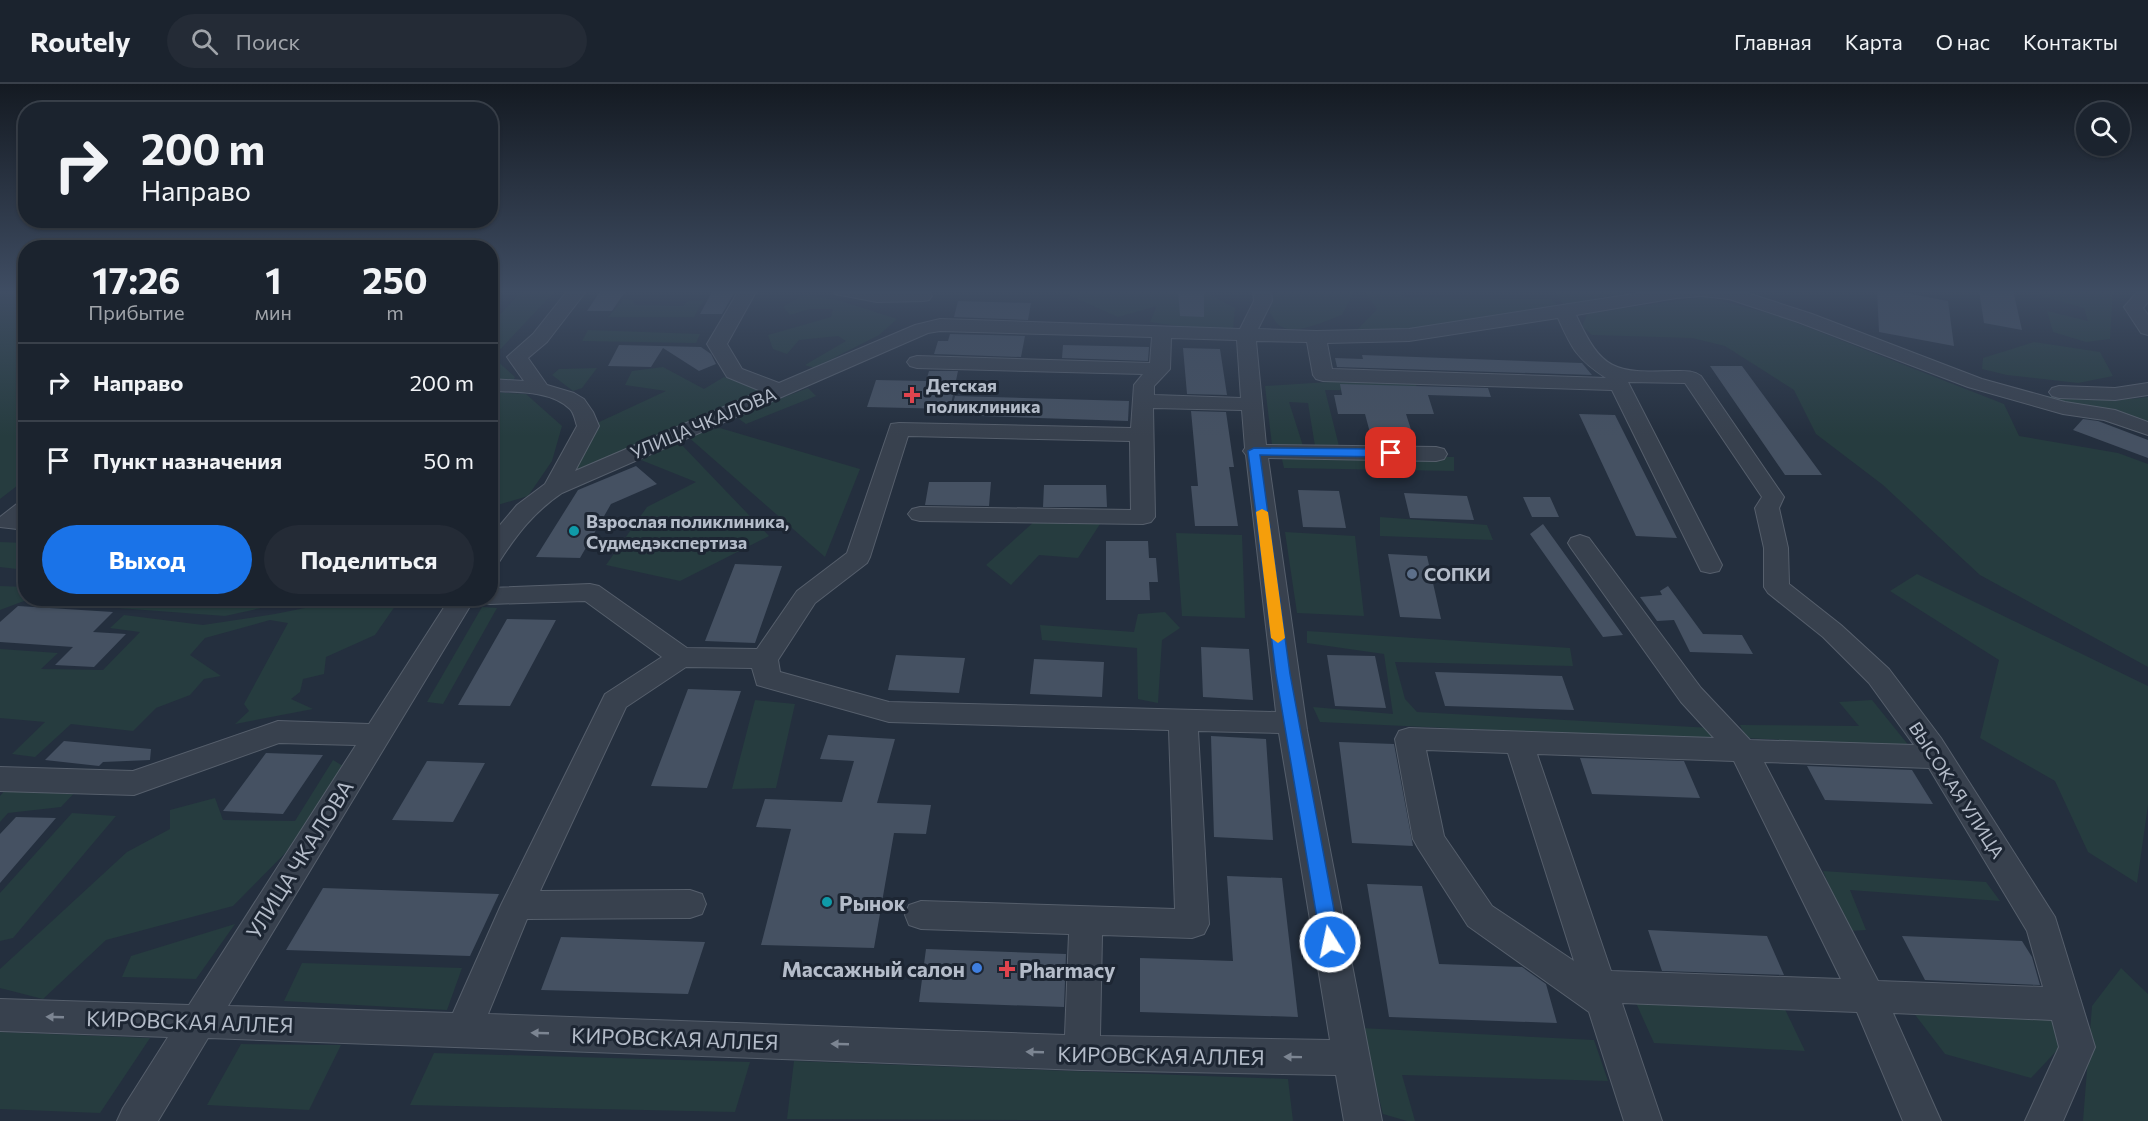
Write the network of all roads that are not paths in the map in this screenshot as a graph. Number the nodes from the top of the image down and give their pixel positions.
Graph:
1 (540, 338) edge
2 (720, 338) edge
3 (903, 338) edge
4 (1162, 338) edge
5 (1246, 338) edge
6 (1316, 338) edge
7 (1579, 338) edge
8 (1860, 338) edge
9 (917, 362) dead end
10 (1160, 369) junction
11 (1617, 379) junction
12 (1975, 383) junction
13 (498, 386) edge
14 (538, 387) junction
15 (2148, 389) edge
16 (777, 390) junction
17 (1142, 401) junction
18 (1251, 404) junction
19 (2148, 429) edge
20 (1141, 435) junction
21 (1254, 451) junction
22 (1437, 454) dead end
23 (554, 488) junction
24 (920, 514) dead end
25 (1580, 543) dead end
26 (498, 544) edge
27 (1710, 565) dead end
28 (498, 596) edge
29 (458, 606) edge
30 (681, 657) junction
31 (764, 659) junction
32 (1183, 719) junction
33 (1292, 723) junction
34 (377, 735) junction
35 (1519, 742) junction
36 (1744, 752) junction
37 (1938, 757) junction
38 (0, 779) edge
39 (690, 904) dead end
40 (517, 905) junction
41 (921, 915) dead end
42 (1086, 921) junction
43 (1601, 993) junction
44 (1868, 997) junction
45 (2065, 1004) junction
46 (0, 1015) edge
47 (198, 1022) junction
48 (463, 1030) junction
49 (1083, 1053) junction
50 (1351, 1058) junction
51 (136, 1121) edge
52 (1363, 1121) edge
53 (1643, 1121) edge
54 (1922, 1121) edge
55 (2044, 1121) edge

1 - 14 street
2 - 16 street
3 - 16 street, УЛИЦА ЧКАЛОВА
4 - 10 street
5 - 18 street
6 - 11 street
7 - 11 street
8 - 12 street
9 - 10 street
10 - 17 street
11 - 27 street
11 - 37 street, ВЫСОКАЯ УЛИЦА
12 - 15 street
12 - 19 street
13 - 14 street
14 - 23 street
16 - 23 street, УЛИЦА ЧКАЛОВА
17 - 18 street
17 - 20 street
18 - 21 street
20 - 24 street
20 - 31 street
21 - 22 street
21 - 33 street
23 - 26 street, УЛИЦА ЧКАЛОВА
25 - 36 street
28 - 30 street
29 - 34 street, УЛИЦА ЧКАЛОВА
30 - 31 street
30 - 40 street
31 - 32 street
32 - 33 street
32 - 42 street
33 - 50 street
34 - 38 street
34 - 47 street, УЛИЦА ЧКАЛОВА
35 - 36 street
35 - 43 street
35 - 43 street
36 - 37 street
36 - 44 street
37 - 45 street, ВЫСОКАЯ УЛИЦА
39 - 40 street
40 - 48 street
41 - 42 street
42 - 49 street
43 - 44 street
43 - 53 street
44 - 45 street
44 - 54 street
45 - 55 street, ВЫСОКАЯ УЛИЦА
47 -> 46 street, КИРОВСКАЯ АЛЛЕЯ
47 - 48 street, КИРОВСКАЯ АЛЛЕЯ
47 - 51 street, УЛИЦА ЧКАЛОВА
49 -> 48 street, КИРОВСКАЯ АЛЛЕЯ
50 -> 49 street, КИРОВСКАЯ АЛЛЕЯ
50 - 52 street

